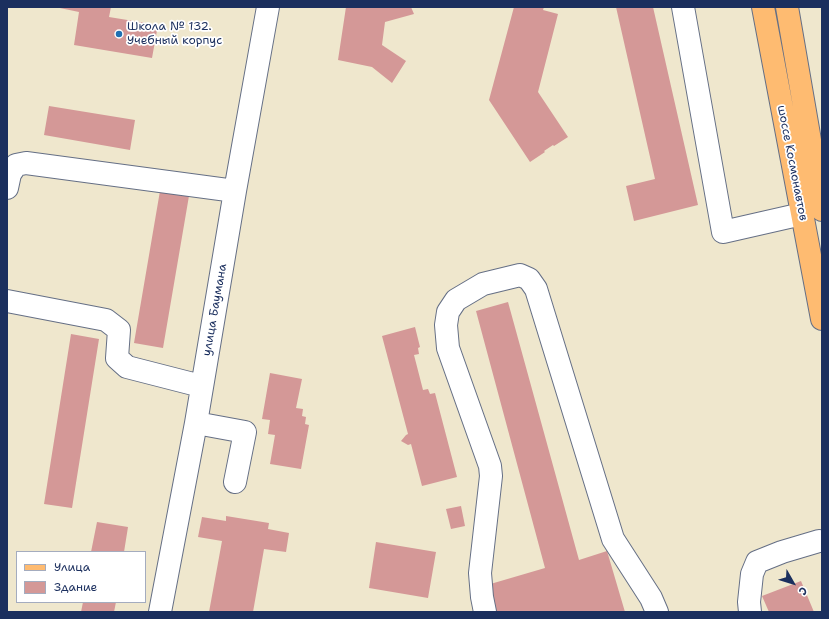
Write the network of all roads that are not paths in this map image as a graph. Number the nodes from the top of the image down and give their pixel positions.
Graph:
1 (268, 7) edge
2 (682, 7) edge
3 (763, 7) edge
4 (787, 7) edge
5 (7, 188) edge
6 (235, 191) junction
7 (812, 212) edge
8 (7, 301) edge
9 (822, 319) edge
10 (201, 386) junction
11 (196, 423) junction
12 (235, 482) dead end
13 (819, 541) dead end
14 (160, 612) edge
15 (485, 612) edge
16 (657, 612) edge
17 (750, 612) edge

1 - 6 street, улица Баумана
2 - 7 street
3 - 7 main road, шоссе Космонавтов
4 - 7 main road, шоссе Космонавтов
5 - 6 street
6 - 10 street, улица Баумана
7 - 9 main road, шоссе Космонавтов
8 - 10 street
10 - 11 street, улица Баумана
11 - 12 street
11 - 14 street, улица Баумана
13 - 17 street
15 - 16 street

